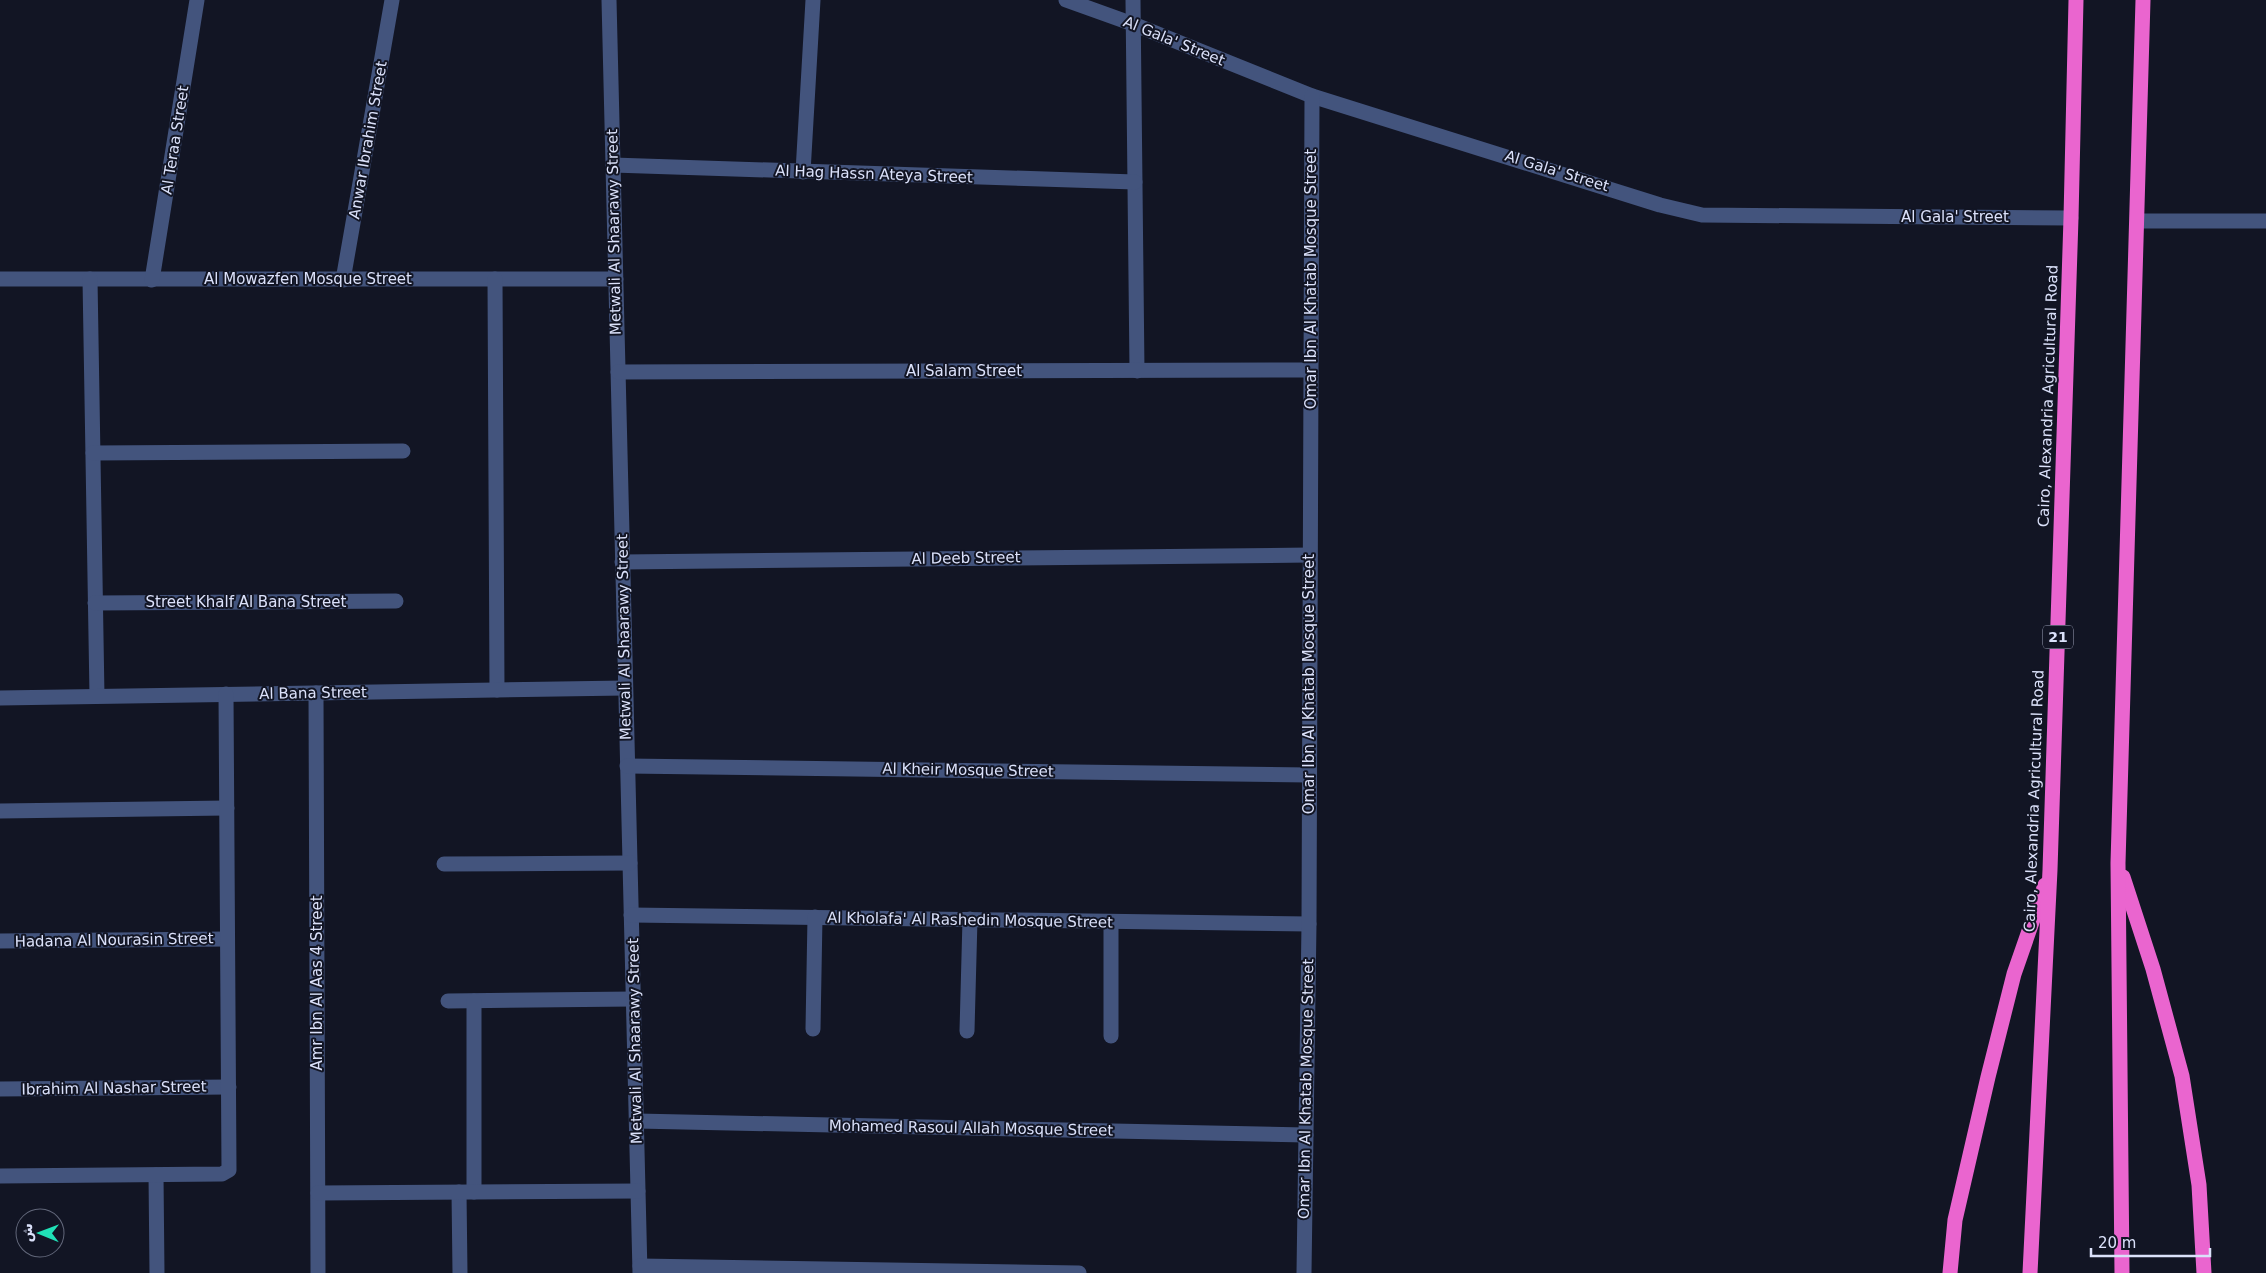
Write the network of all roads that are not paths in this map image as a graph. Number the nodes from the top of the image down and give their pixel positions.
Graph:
1 (197, 0) edge
2 (392, 0) edge
3 (609, 0) edge
4 (813, 0) edge
5 (1066, 0) edge
6 (1133, 0) edge
7 (2076, 0) edge
8 (2143, 0) edge
9 (1133, 24) junction
10 (1312, 96) junction
11 (613, 165) junction
12 (803, 172) junction
13 (1135, 182) junction
14 (2071, 218) junction
15 (2138, 221) junction
16 (2266, 221) edge
17 (0, 279) edge
18 (90, 279) junction
19 (495, 279) junction
20 (616, 279) junction
21 (152, 280) junction
22 (343, 280) junction
23 (1310, 370) junction
24 (1137, 371) junction
25 (618, 372) junction
26 (403, 451) dead end
27 (93, 453) junction
28 (1310, 555) junction
29 (622, 562) junction
30 (396, 601) dead end
31 (95, 603) junction
32 (626, 688) junction
33 (497, 690) junction
34 (316, 693) junction
35 (226, 694) junction
36 (97, 696) junction
37 (0, 698) edge
38 (627, 766) junction
39 (1309, 775) junction
40 (227, 808) junction
41 (0, 810) edge
42 (630, 863) junction
43 (2118, 863) junction
44 (444, 864) dead end
45 (2050, 870) junction
46 (631, 915) junction
47 (815, 917) junction
48 (970, 919) junction
49 (1111, 922) junction
50 (1308, 924) junction
51 (227, 939) junction
52 (0, 941) edge
53 (634, 999) junction
54 (474, 1001) junction
55 (448, 1002) dead end
56 (813, 1029) dead end
57 (967, 1031) dead end
58 (1111, 1036) dead end
59 (229, 1087) junction
60 (0, 1089) edge
61 (637, 1121) junction
62 (1306, 1135) junction
63 (156, 1175) junction
64 (0, 1176) edge
65 (638, 1191) junction
66 (466, 1192) junction
67 (318, 1194) junction
68 (640, 1270) edge
69 (157, 1273) edge
70 (318, 1273) edge
71 (460, 1273) edge
72 (1079, 1273) edge
73 (1304, 1273) edge
74 (1950, 1273) edge
75 (2030, 1273) edge
76 (2122, 1273) edge
77 (2204, 1273) edge

1 - 21 street, Al Teraa Street
2 - 22 street, Anwar Ibrahim Street
3 - 11 street, Metwali Al Shaarawy Street
4 - 12 street
5 - 9 street, Al Gala' Street
6 - 9 street
7 - 14 highway, Cairo, Alexandria Agricultural Road / 21
8 - 15 highway
9 - 10 street, Al Gala' Street
9 - 13 street
10 - 14 street, Al Gala' Street
10 - 23 street, Omar Ibn Al Khatab Mosque Street
11 - 12 street, Al Hag Hassn Ateya Street
11 - 20 street, Metwali Al Shaarawy Street
12 - 13 street, Al Hag Hassn Ateya Street
13 - 24 street
14 - 45 highway, Cairo, Alexandria Agricultural Road / 21
15 - 16 street
15 - 43 highway
17 - 18 street, Al Mowazfen Mosque Street
18 - 21 street, Al Mowazfen Mosque Street
18 - 27 street
19 - 20 street, Al Mowazfen Mosque Street
19 - 22 street, Al Mowazfen Mosque Street
19 - 33 street
20 - 25 street, Metwali Al Shaarawy Street
21 - 22 street, Al Mowazfen Mosque Street
23 - 24 street, Al Salam Street
23 - 28 street, Omar Ibn Al Khatab Mosque Street
24 - 25 street, Al Salam Street
25 - 29 street, Metwali Al Shaarawy Street
26 - 27 street
27 - 31 street
28 - 29 street, Al Deeb Street
28 - 39 street, Omar Ibn Al Khatab Mosque Street
29 - 32 street, Metwali Al Shaarawy Street
30 - 31 street, Street Khalf Al Bana Street
31 - 36 street
32 - 33 street, Al Bana Street
32 - 38 street, Metwali Al Shaarawy Street
33 - 34 street, Al Bana Street
34 - 35 street, Al Bana Street
34 - 67 street, Amr Ibn Al Aas 4 Street
35 - 36 street, Al Bana Street
35 - 40 street
36 - 37 street, Al Bana Street
38 - 39 street, Al Kheir Mosque Street
38 - 42 street, Metwali Al Shaarawy Street
39 - 50 street, Omar Ibn Al Khatab Mosque Street
40 - 41 street
40 - 51 street
42 - 44 street
42 - 46 street, Metwali Al Shaarawy Street
43 - 76 highway
43 - 77 highway
45 - 74 highway
45 - 75 highway, Cairo, Alexandria Agricultural Road / 21
46 - 47 street, Al Kholafa' Al Rashedin Mosque Street
46 - 53 street, Metwali Al Shaarawy Street
47 - 48 street, Al Kholafa' Al Rashedin Mosque Street
47 - 56 street
48 - 49 street, Al Kholafa' Al Rashedin Mosque Street
48 - 57 street
49 - 50 street, Al Kholafa' Al Rashedin Mosque Street
49 - 58 street
50 - 62 street, Omar Ibn Al Khatab Mosque Street
51 - 52 street, Hadana Al Nourasin Street
51 - 59 street
53 - 54 street
53 - 61 street, Metwali Al Shaarawy Street
54 - 55 street
54 - 66 street
59 - 60 street, Ibrahim Al Nashar Street
59 - 63 street
61 - 62 street, Mohamed Rasoul Allah Mosque Street
61 - 65 street, Metwali Al Shaarawy Street
62 - 73 street, Omar Ibn Al Khatab Mosque Street
63 - 64 street
63 - 69 street
65 - 66 street
65 - 68 street, Metwali Al Shaarawy Street
66 - 67 street
66 - 71 street
67 - 70 street, Amr Ibn Al Aas 4 Street
68 - 72 street

